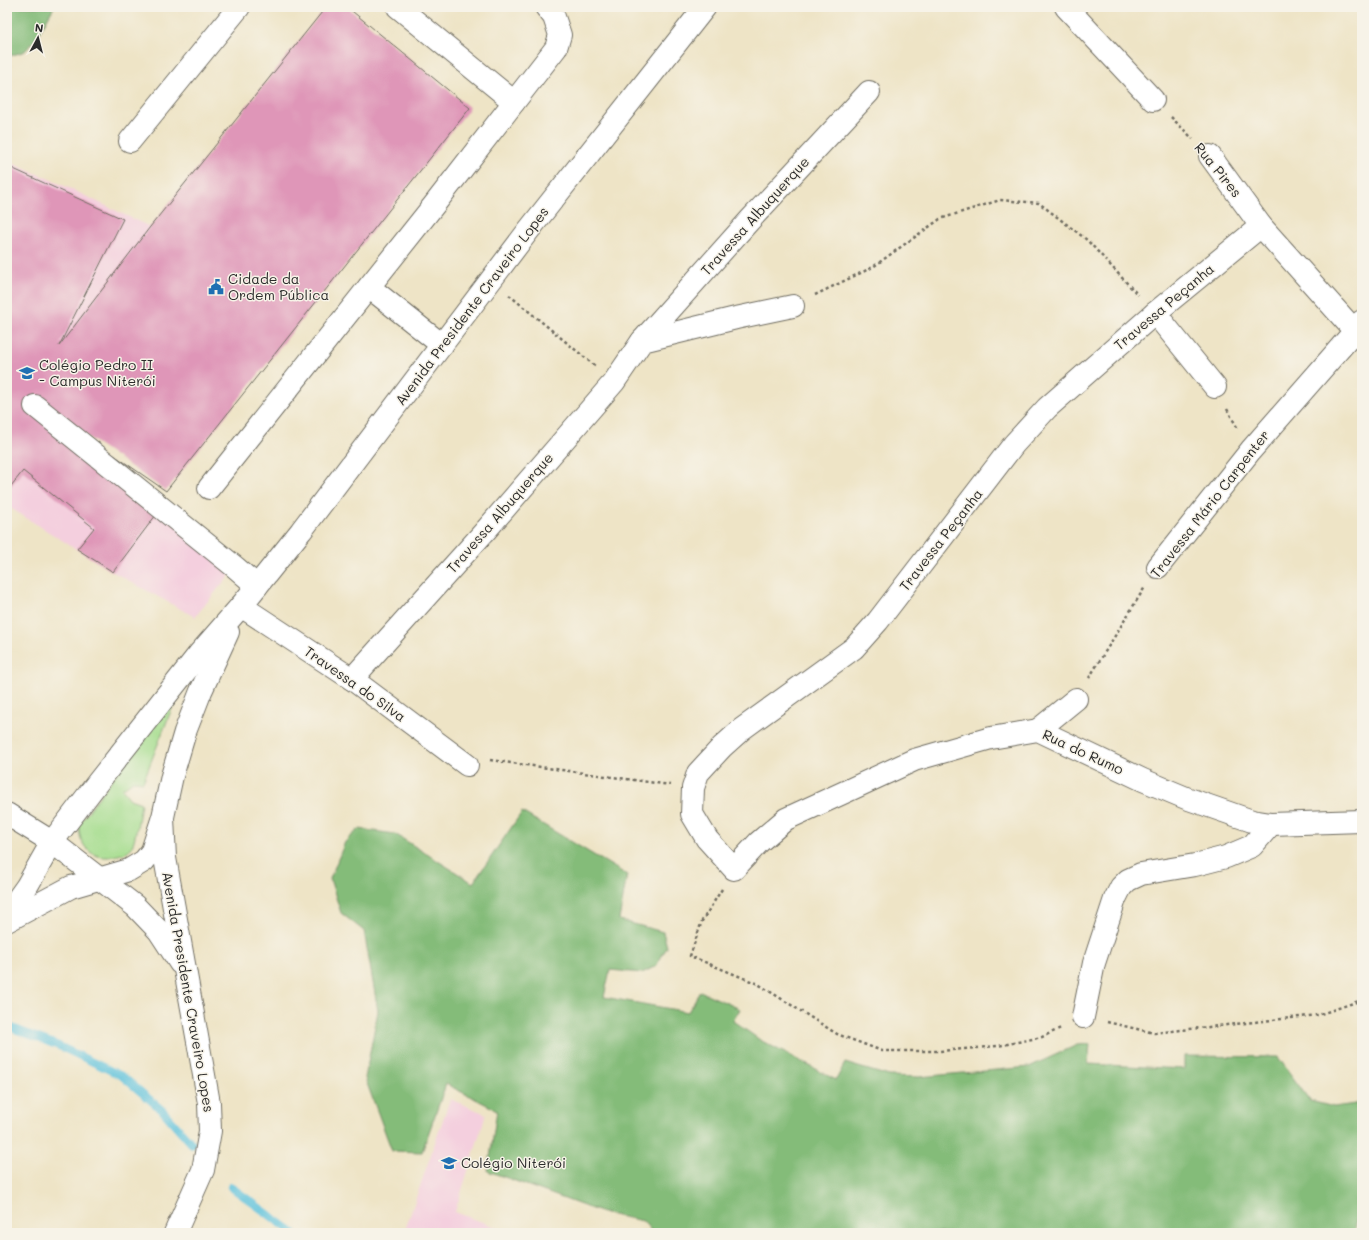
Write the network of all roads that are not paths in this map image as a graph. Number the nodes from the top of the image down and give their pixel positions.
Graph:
1 (239, 7) edge
2 (398, 7) edge
3 (546, 7) edge
4 (705, 7) edge
5 (1066, 7) edge
6 (869, 92) dead end
7 (1153, 100) road end
8 (514, 102) junction
9 (130, 141) dead end
10 (1210, 156) road end
11 (1261, 226) junction
12 (369, 287) junction
13 (793, 306) road end
14 (1155, 313) junction
15 (1360, 330) edge
16 (642, 341) junction
17 (442, 345) junction
18 (1215, 387) road end
19 (35, 406) dead end
20 (209, 488) dead end
21 (1158, 566) road end
22 (257, 586) junction
23 (241, 606) junction
24 (352, 679) junction
25 (1076, 699) road end
26 (1038, 730) junction
27 (467, 765) road end
28 (7, 814) edge
29 (163, 817) junction
30 (1362, 821) edge
31 (1271, 824) junction
32 (52, 842) junction
33 (734, 868) joint
34 (99, 880) junction
35 (7, 914) edge
36 (7, 921) edge
37 (185, 970) junction
38 (1083, 1017) road end
39 (175, 1233) edge

1 - 9 street
2 - 8 street
3 - 8 street
4 - 17 street, Avenida Presidente Craveiro Lopes
5 - 7 street
6 - 16 street, Travessa Albuquerque
8 - 12 street
10 - 11 street, Rua Pires
11 - 14 street, Travessa Peçanha
11 - 15 street, Rua Pires
12 - 17 street
12 - 20 street
13 - 16 street
14 - 18 street
14 - 33 street, Travessa Peçanha
15 - 21 street, Travessa Mário Carpenter
16 - 24 street, Travessa Albuquerque
17 - 22 street, Avenida Presidente Craveiro Lopes
19 - 22 street
22 - 23 street, Avenida Presidente Craveiro Lopes
23 - 24 street, Travessa do Silva
23 - 29 street, Avenida Presidente Craveiro Lopes
23 - 32 street, Avenida Presidente Craveiro Lopes
24 - 27 street, Travessa do Silva
25 - 26 street
26 - 31 street, Rua do Rumo
26 - 33 street, Rua do Rumo
28 - 32 street
29 - 34 street, Avenida Presidente Craveiro Lopes
29 - 37 street, Avenida Presidente Craveiro Lopes
30 - 31 street, Rua do Rumo
31 - 38 street
32 - 34 street
32 - 35 street, Avenida Presidente Craveiro Lopes
34 - 36 street, Avenida Presidente Craveiro Lopes
34 - 37 street
37 - 39 street, Avenida Presidente Craveiro Lopes

